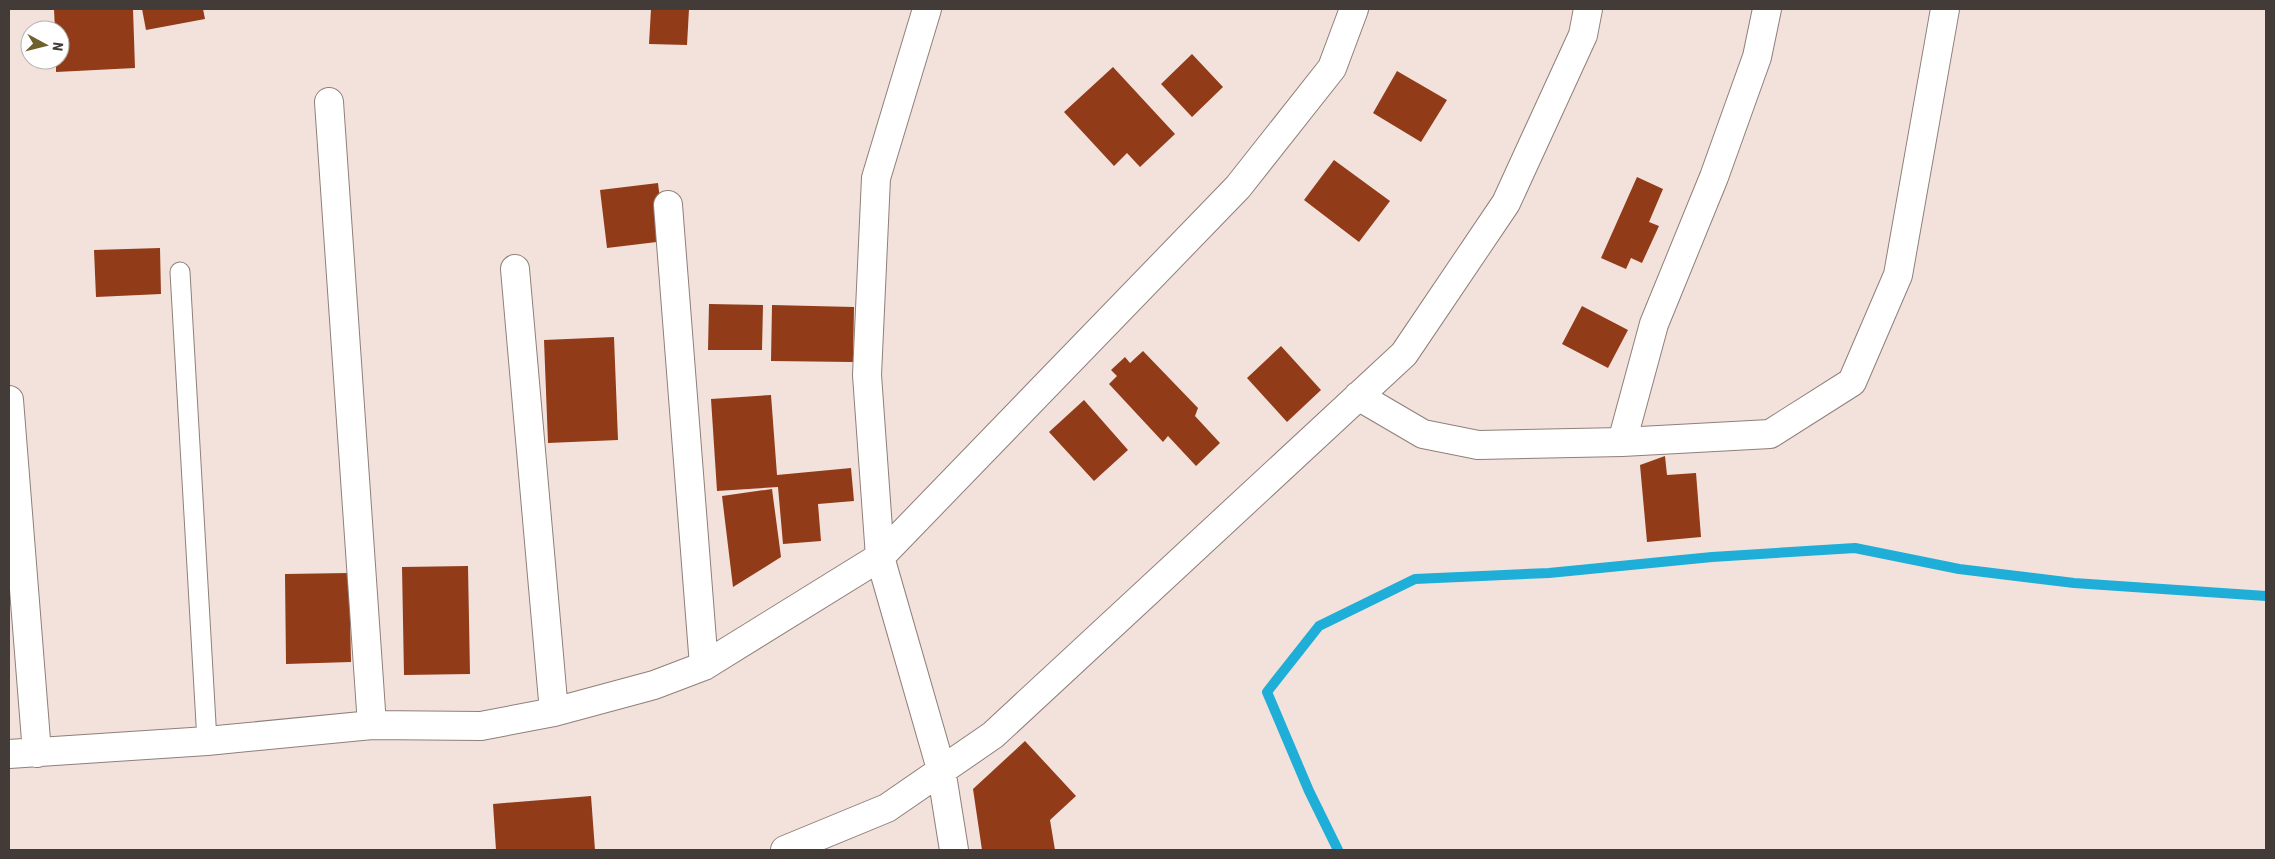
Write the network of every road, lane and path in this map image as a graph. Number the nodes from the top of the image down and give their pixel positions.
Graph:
1 (927, 9) edge
2 (1354, 9) edge
3 (1588, 9) edge
4 (1767, 9) edge
5 (1945, 9) edge
6 (329, 102) dead end
7 (668, 205) dead end
8 (515, 269) dead end
9 (180, 272) dead end
10 (1358, 396) junction
11 (9, 400) edge
12 (1622, 442) junction
13 (880, 557) junction
14 (704, 666) junction
15 (554, 712) junction
16 (372, 725) junction
17 (207, 741) junction
18 (36, 753) junction
19 (9, 754) edge
20 (941, 769) junction
21 (785, 850) edge
22 (954, 850) edge

1 - 13 street
2 - 13 street
3 - 10 street
4 - 12 street
5 - 12 street
6 - 16 street
7 - 14 street
8 - 15 street
9 - 17 lane
10 - 12 street
10 - 20 street
11 - 18 street
13 - 14 street
13 - 20 street
14 - 15 street
15 - 16 street
16 - 17 street
17 - 18 street
18 - 19 street
20 - 21 street
20 - 22 street

